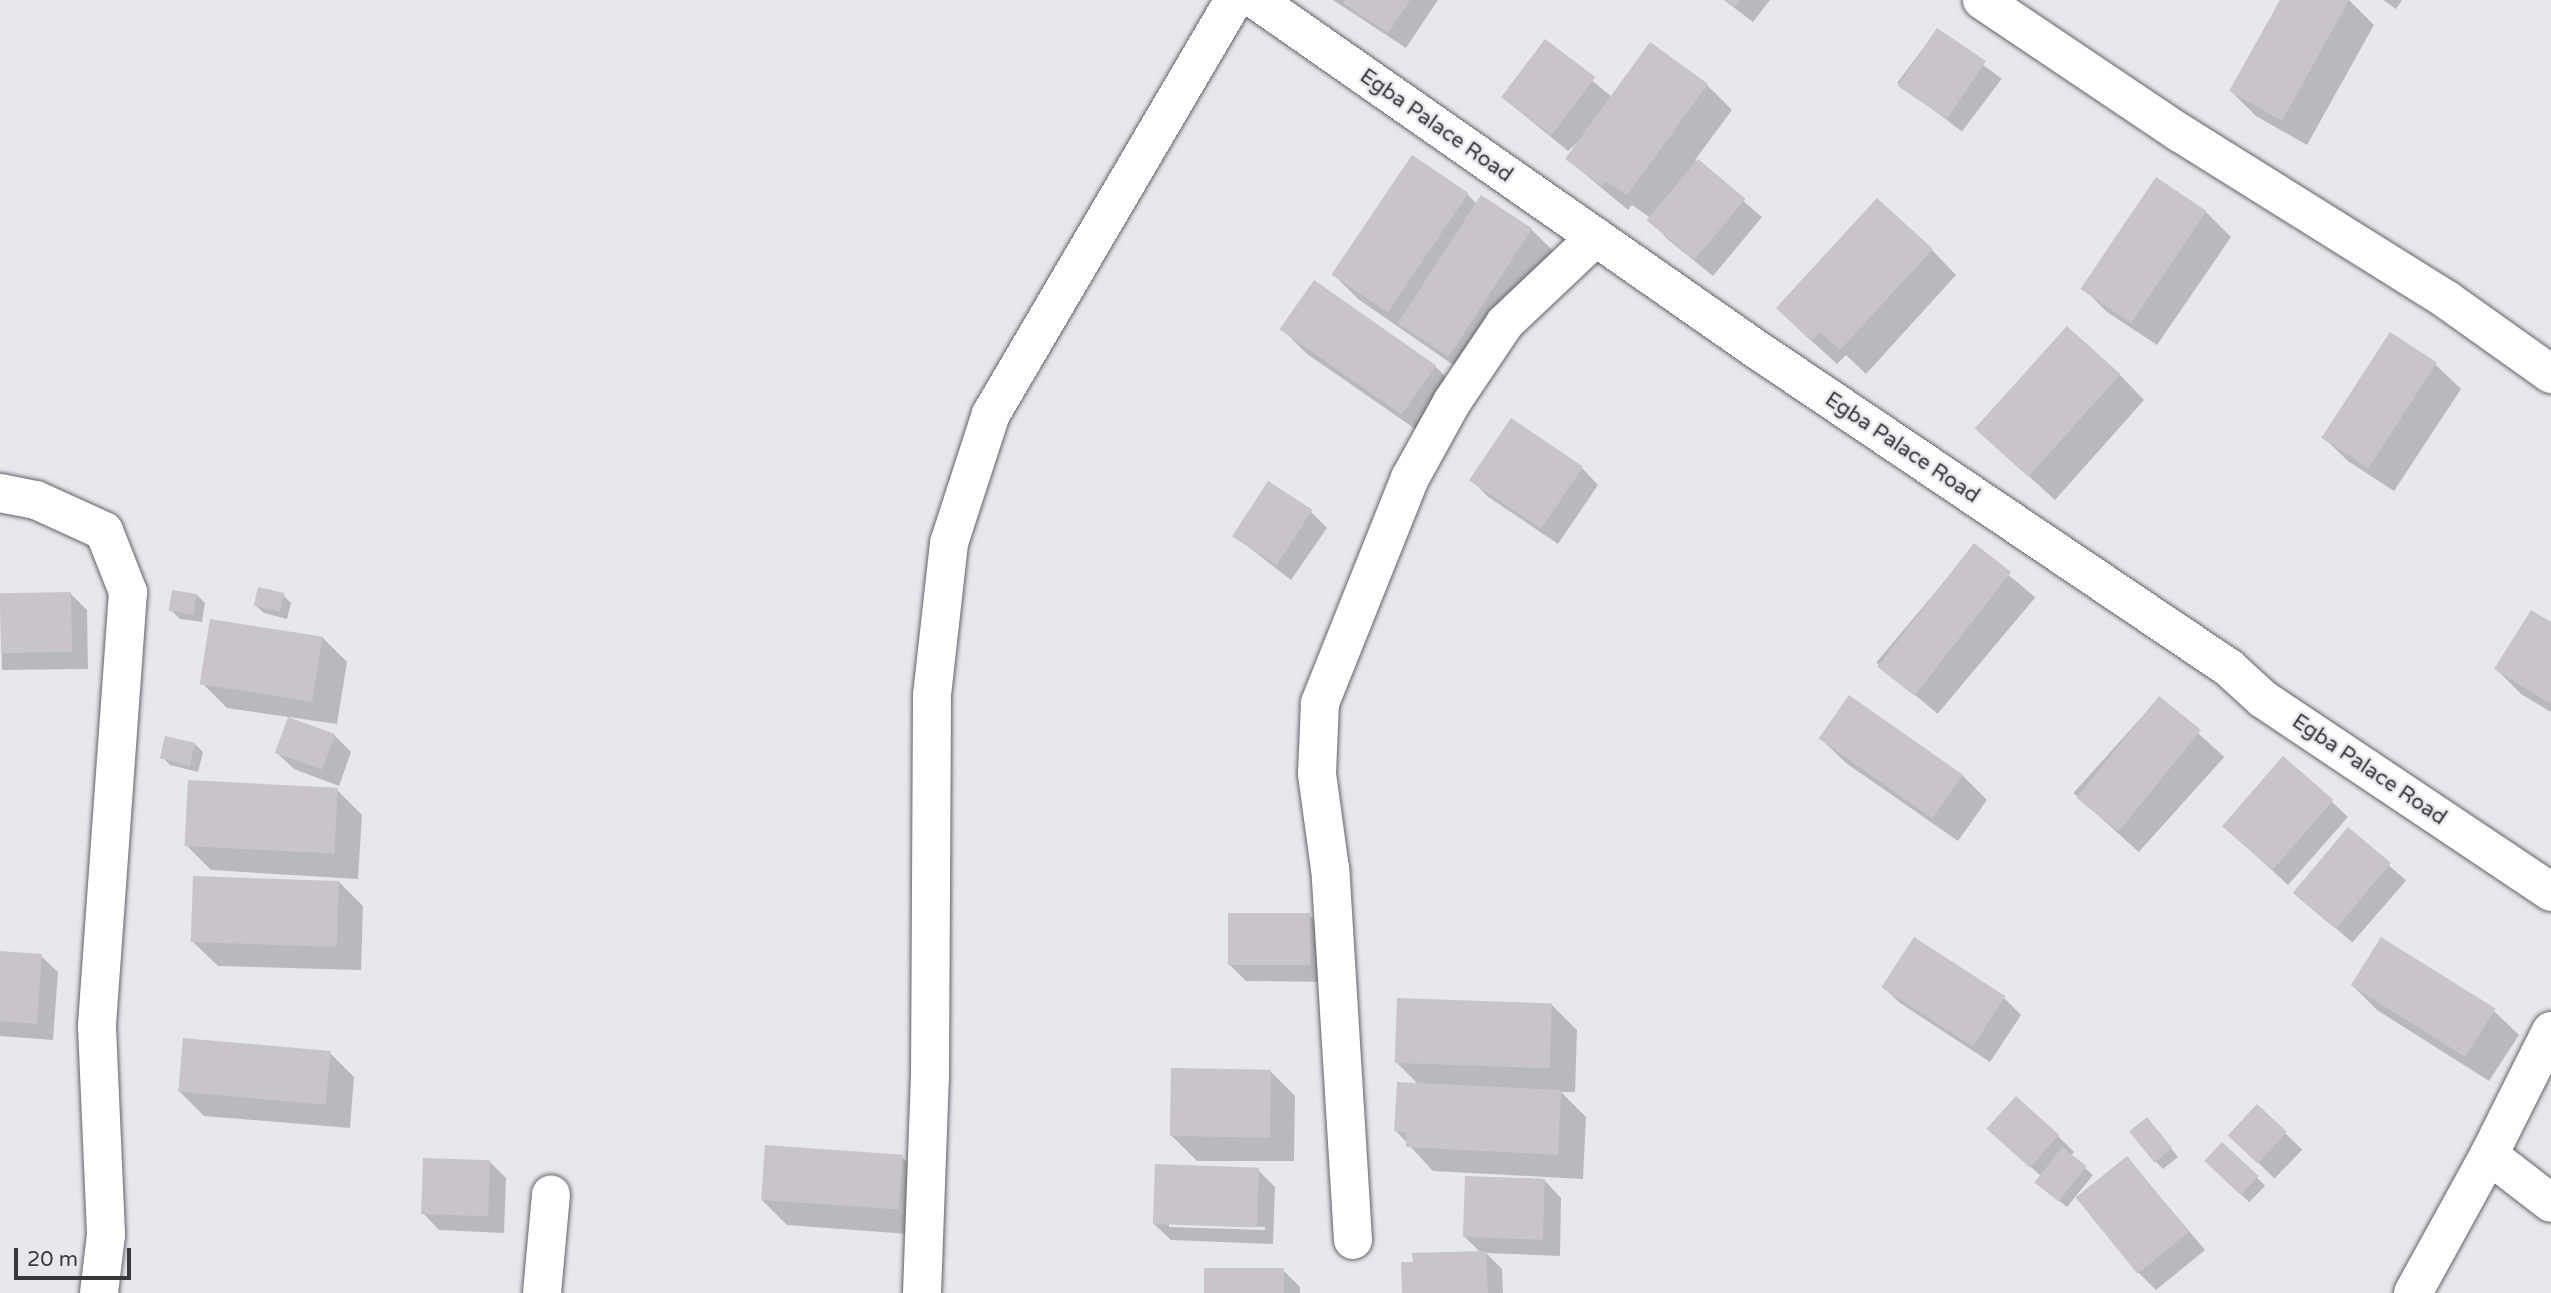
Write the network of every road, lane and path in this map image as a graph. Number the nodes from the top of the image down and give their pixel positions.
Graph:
1 (1234, 0) edge
2 (1255, 0) edge
3 (1982, 0) edge
4 (1596, 237) junction
5 (2551, 374) edge
6 (0, 493) edge
7 (2551, 892) edge
8 (2551, 1031) edge
9 (2489, 1154) junction
10 (551, 1194) dead end
11 (2551, 1203) edge
12 (1353, 1240) dead end
13 (99, 1293) edge
14 (542, 1293) edge
15 (922, 1293) edge
16 (2413, 1293) edge

1 - 15 street
2 - 4 street, Egba Palace Road
3 - 5 street
4 - 7 street, Egba Palace Road
4 - 12 street
6 - 13 street
8 - 9 street
9 - 11 street
9 - 16 street
10 - 14 street

